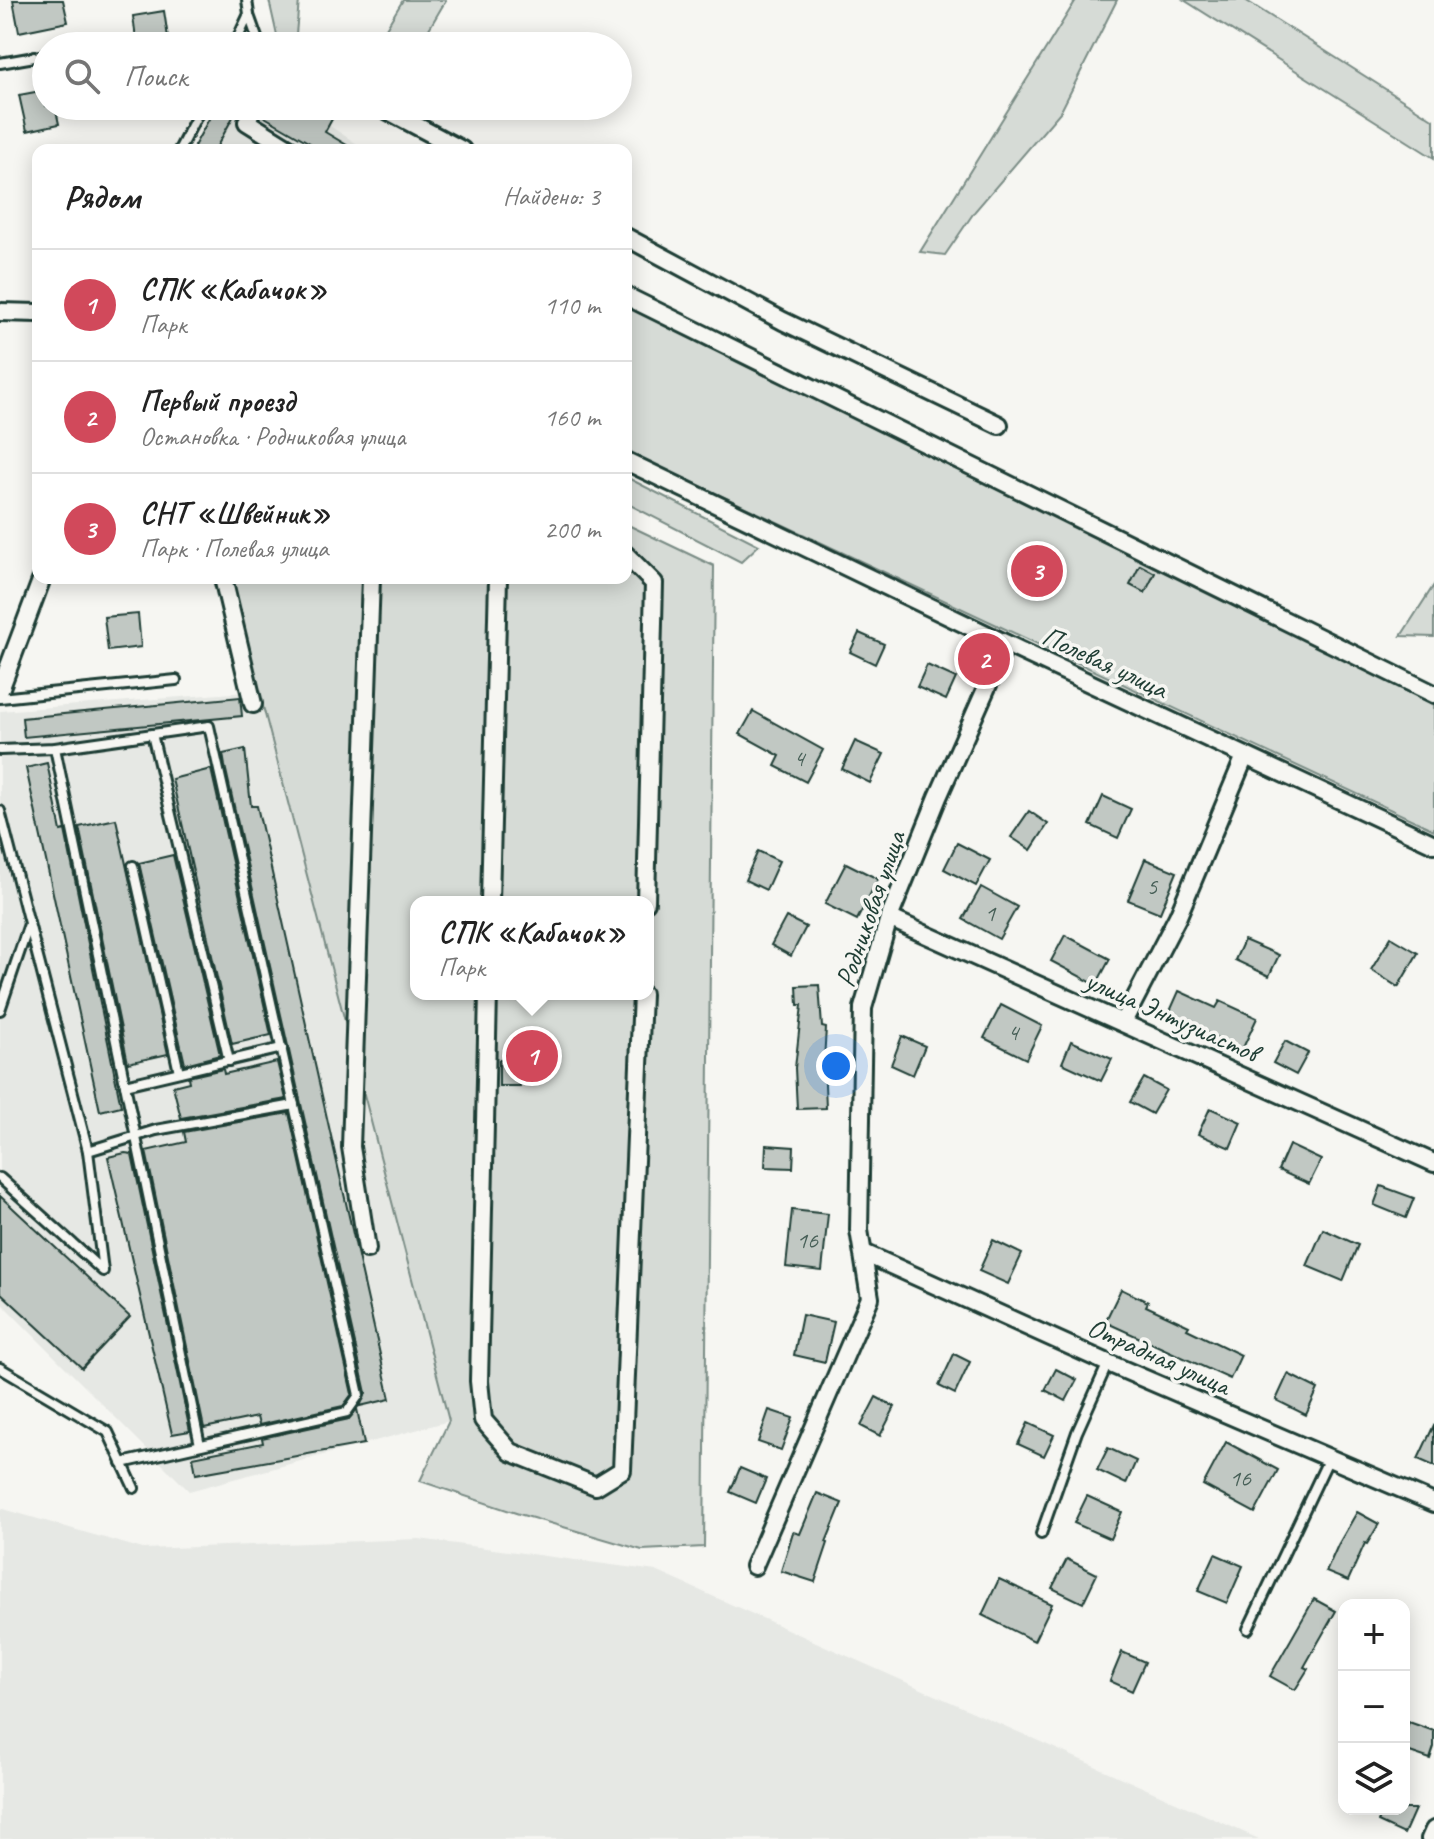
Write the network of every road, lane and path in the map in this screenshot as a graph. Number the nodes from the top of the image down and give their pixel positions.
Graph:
1 (247, 0) edge
2 (249, 14) junction
3 (241, 32) edge
4 (255, 32) edge
5 (32, 57) edge
6 (0, 63) edge
7 (195, 120) edge
8 (248, 120) edge
9 (405, 120) edge
10 (182, 144) edge
11 (282, 144) edge
12 (451, 144) edge
13 (632, 240) edge
14 (632, 299) edge
15 (0, 312) edge
16 (32, 313) edge
17 (999, 425) dead end
18 (632, 464) edge
19 (632, 561) edge
20 (40, 584) edge
21 (224, 584) edge
22 (371, 584) edge
23 (498, 584) edge
24 (1006, 644) junction
25 (176, 680) dead end
26 (0, 690) edge
27 (1434, 694) edge
28 (0, 698) edge
29 (253, 704) dead end
30 (152, 734) junction
31 (55, 748) junction
32 (0, 750) edge
33 (1245, 756) junction
34 (0, 811) edge
35 (3, 824) junction
36 (0, 834) edge
37 (1434, 844) edge
38 (133, 866) dead end
39 (490, 896) edge
40 (646, 896) edge
41 (889, 918) junction
42 (29, 923) junction
43 (488, 1000) edge
44 (642, 1000) edge
45 (0, 1010) edge
46 (1123, 1022) junction
47 (282, 1048) junction
48 (229, 1061) junction
49 (179, 1072) junction
50 (125, 1085) junction
51 (294, 1105) junction
52 (135, 1136) junction
53 (88, 1151) junction
54 (1434, 1163) edge
55 (0, 1178) edge
56 (367, 1249) dead end
57 (864, 1253) junction
58 (1108, 1363) junction
59 (0, 1368) edge
60 (200, 1445) junction
61 (1329, 1458) junction
62 (122, 1463) junction
63 (134, 1488) dead end
64 (1434, 1503) edge
65 (1041, 1534) dead end
66 (754, 1566) dead end
67 (1248, 1629) dead end
68 (1434, 1830) edge
69 (1430, 1839) edge

1 - 2 lane
2 - 3 lane
2 - 4 lane
5 - 6 lane
7 - 10 lane
8 - 11 street
9 - 12 street
13 - 17 street
14 - 27 street
15 - 16 street
18 - 24 street, Полевая улица
19 - 40 street
20 - 26 street
21 - 29 street
22 - 56 street
23 - 39 street
24 - 33 street, Полевая улица
24 - 41 street, Родниковая улица
25 - 28 lane
30 - 31 lane
30 - 47 lane
30 - 48 lane
31 - 32 lane
31 - 50 lane
33 - 37 street, Полевая улица
33 - 46 street
34 - 35 lane
35 - 36 lane
35 - 42 lane
38 - 49 lane
41 - 46 street, улица Энтузиастов
41 - 57 street, Родниковая улица
42 - 45 lane
42 - 53 lane
43 - 44 street
46 - 54 street, улица Энтузиастов
47 - 48 lane
47 - 51 lane
48 - 49 lane
49 - 50 lane
50 - 52 lane
51 - 52 lane
51 - 60 lane
52 - 53 lane
52 - 60 lane
53 - 55 lane
57 - 58 street, Отрадная улица
57 - 66 street, Родниковая улица
58 - 61 street, Отрадная улица
58 - 65 lane
59 - 62 lane
60 - 62 lane
61 - 64 street, Отрадная улица
61 - 67 lane
62 - 63 lane
68 - 69 street

